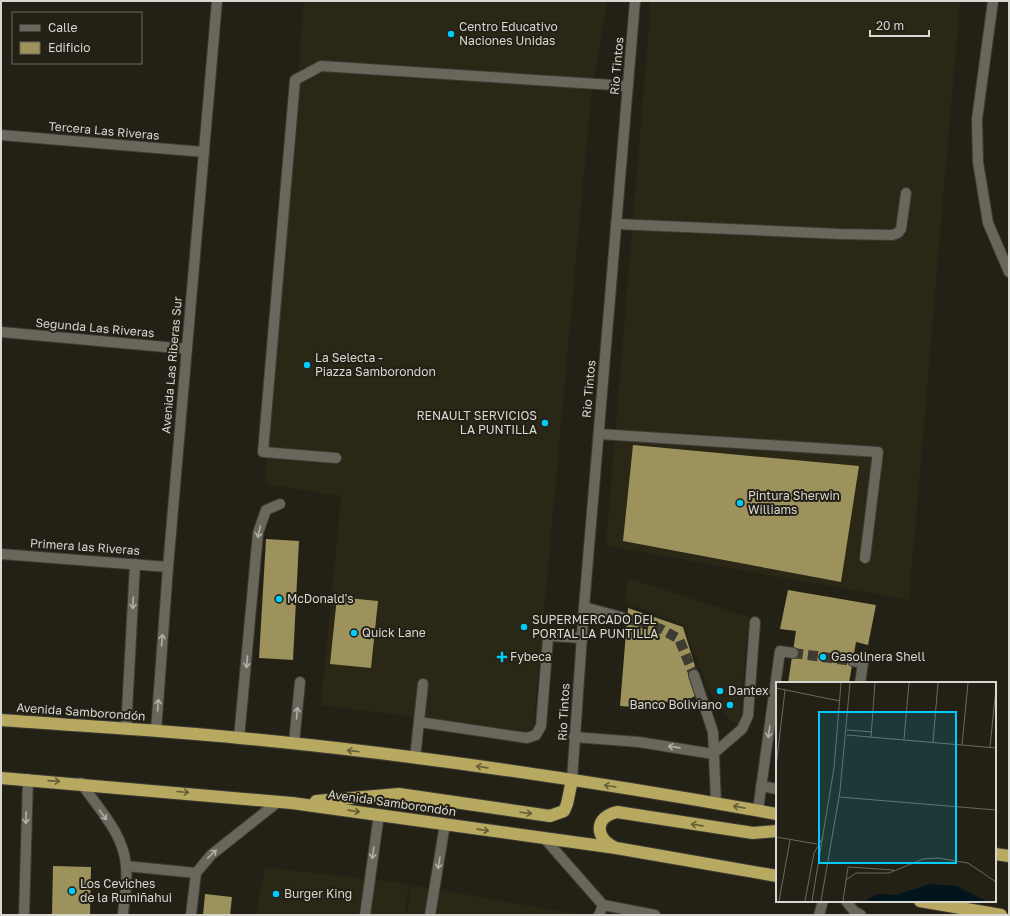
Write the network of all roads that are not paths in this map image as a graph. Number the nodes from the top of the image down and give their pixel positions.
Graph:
1 (217, 1) edge
2 (635, 1) edge
3 (993, 1) edge
4 (628, 86) junction
5 (1, 135) edge
6 (204, 152) junction
7 (906, 193) dead end
8 (616, 224) junction
9 (1009, 272) edge
10 (1, 332) edge
11 (187, 349) junction
12 (598, 434) junction
13 (336, 458) dead end
14 (280, 504) dead end
15 (1, 554) edge
16 (865, 558) dead end
17 (135, 564) junction
18 (168, 567) junction
19 (584, 607) junction
20 (624, 618) tunnel mouth
21 (755, 622) dead end
22 (582, 638) junction
23 (793, 653) tunnel mouth
24 (853, 661) dead end
25 (694, 675) tunnel mouth
26 (300, 682) dead end
27 (860, 682) edge
28 (423, 684) dead end
29 (1, 720) edge
30 (419, 722) junction
31 (126, 729) junction
32 (156, 731) junction
33 (574, 737) junction
34 (239, 738) junction
35 (294, 743) junction
36 (713, 754) junction
37 (415, 758) junction
38 (1, 778) edge
39 (28, 779) junction
40 (572, 780) junction
41 (81, 783) junction
42 (761, 786) junction
43 (776, 789) edge
44 (279, 801) junction
45 (292, 803) junction
46 (716, 803) junction
47 (758, 810) junction
48 (379, 814) junction
49 (776, 814) edge
50 (445, 824) junction
51 (776, 831) edge
52 (544, 839) junction
53 (616, 848) junction
54 (996, 854) edge
55 (1009, 856) edge
56 (126, 866) junction
57 (196, 873) junction
58 (776, 876) edge
59 (823, 902) edge
60 (847, 902) edge
61 (926, 902) edge
62 (603, 905) junction
63 (24, 915) edge
64 (123, 915) edge
65 (191, 915) edge
66 (365, 915) edge
67 (430, 915) edge
68 (599, 915) edge
69 (656, 915) edge
70 (819, 915) edge
71 (861, 915) edge
72 (1001, 915) edge

1 - 6 street, Avenida Las Riberas Sur
2 - 4 street, Rio Tintos
3 - 9 street
4 - 8 street, Rio Tintos
4 - 13 street
5 - 6 street, Tercera Las Riveras
6 - 11 street, Avenida Las Riberas Sur
7 - 8 street
8 - 12 street, Rio Tintos
10 - 11 street, Segunda Las Riveras
11 - 18 street, Avenida Las Riberas Sur
12 - 16 street
12 - 19 street, Rio Tintos
14 -> 34 street
15 - 17 street, Primera las Riveras
17 - 18 street, Primera las Riveras
17 -> 31 street
32 -> 18 street, Avenida Las Riberas Sur
19 - 20 street
19 - 22 street, Rio Tintos
21 - 36 street
22 - 30 street
22 - 33 street, Rio Tintos
23 -> 42 street
24 - 27 street
25 - 36 street
35 -> 26 street
28 - 30 street
29 - 31 highway, Avenida Samborondón
30 - 37 street
31 - 32 highway, Avenida Samborondón
32 - 34 highway, Avenida Samborondón
36 -> 33 street
33 - 40 street, Rio Tintos
34 - 35 highway, Avenida Samborondón
37 -> 35 highway, Avenida Samborondón
36 - 46 street
40 -> 37 highway, Avenida Samborondón
38 - 39 highway, Avenida Samborondón
39 -> 41 highway, Avenida Samborondón
39 -> 63 street
45 -> 40 highway
46 -> 40 highway, Avenida Samborondón
41 -> 44 highway, Avenida Samborondón
41 -> 56 street
42 - 43 street
42 - 47 street
44 - 45 highway, Avenida Samborondón
57 -> 44 street
45 -> 48 highway, Avenida Samborondón
47 -> 46 highway, Avenida Samborondón
47 - 49 highway, Avenida Samborondón
48 - 50 highway, Avenida Samborondón
48 -> 66 street
50 -> 52 highway, Avenida Samborondón
50 -> 67 street
51 -> 53 highway
52 - 53 highway, Avenida Samborondón
52 - 62 street
53 - 58 highway, Avenida Samborondón
54 - 55 highway
56 - 57 street
56 - 64 street
57 - 65 street
59 - 70 street
60 - 71 street
61 - 72 highway
62 - 68 street
62 - 69 street

